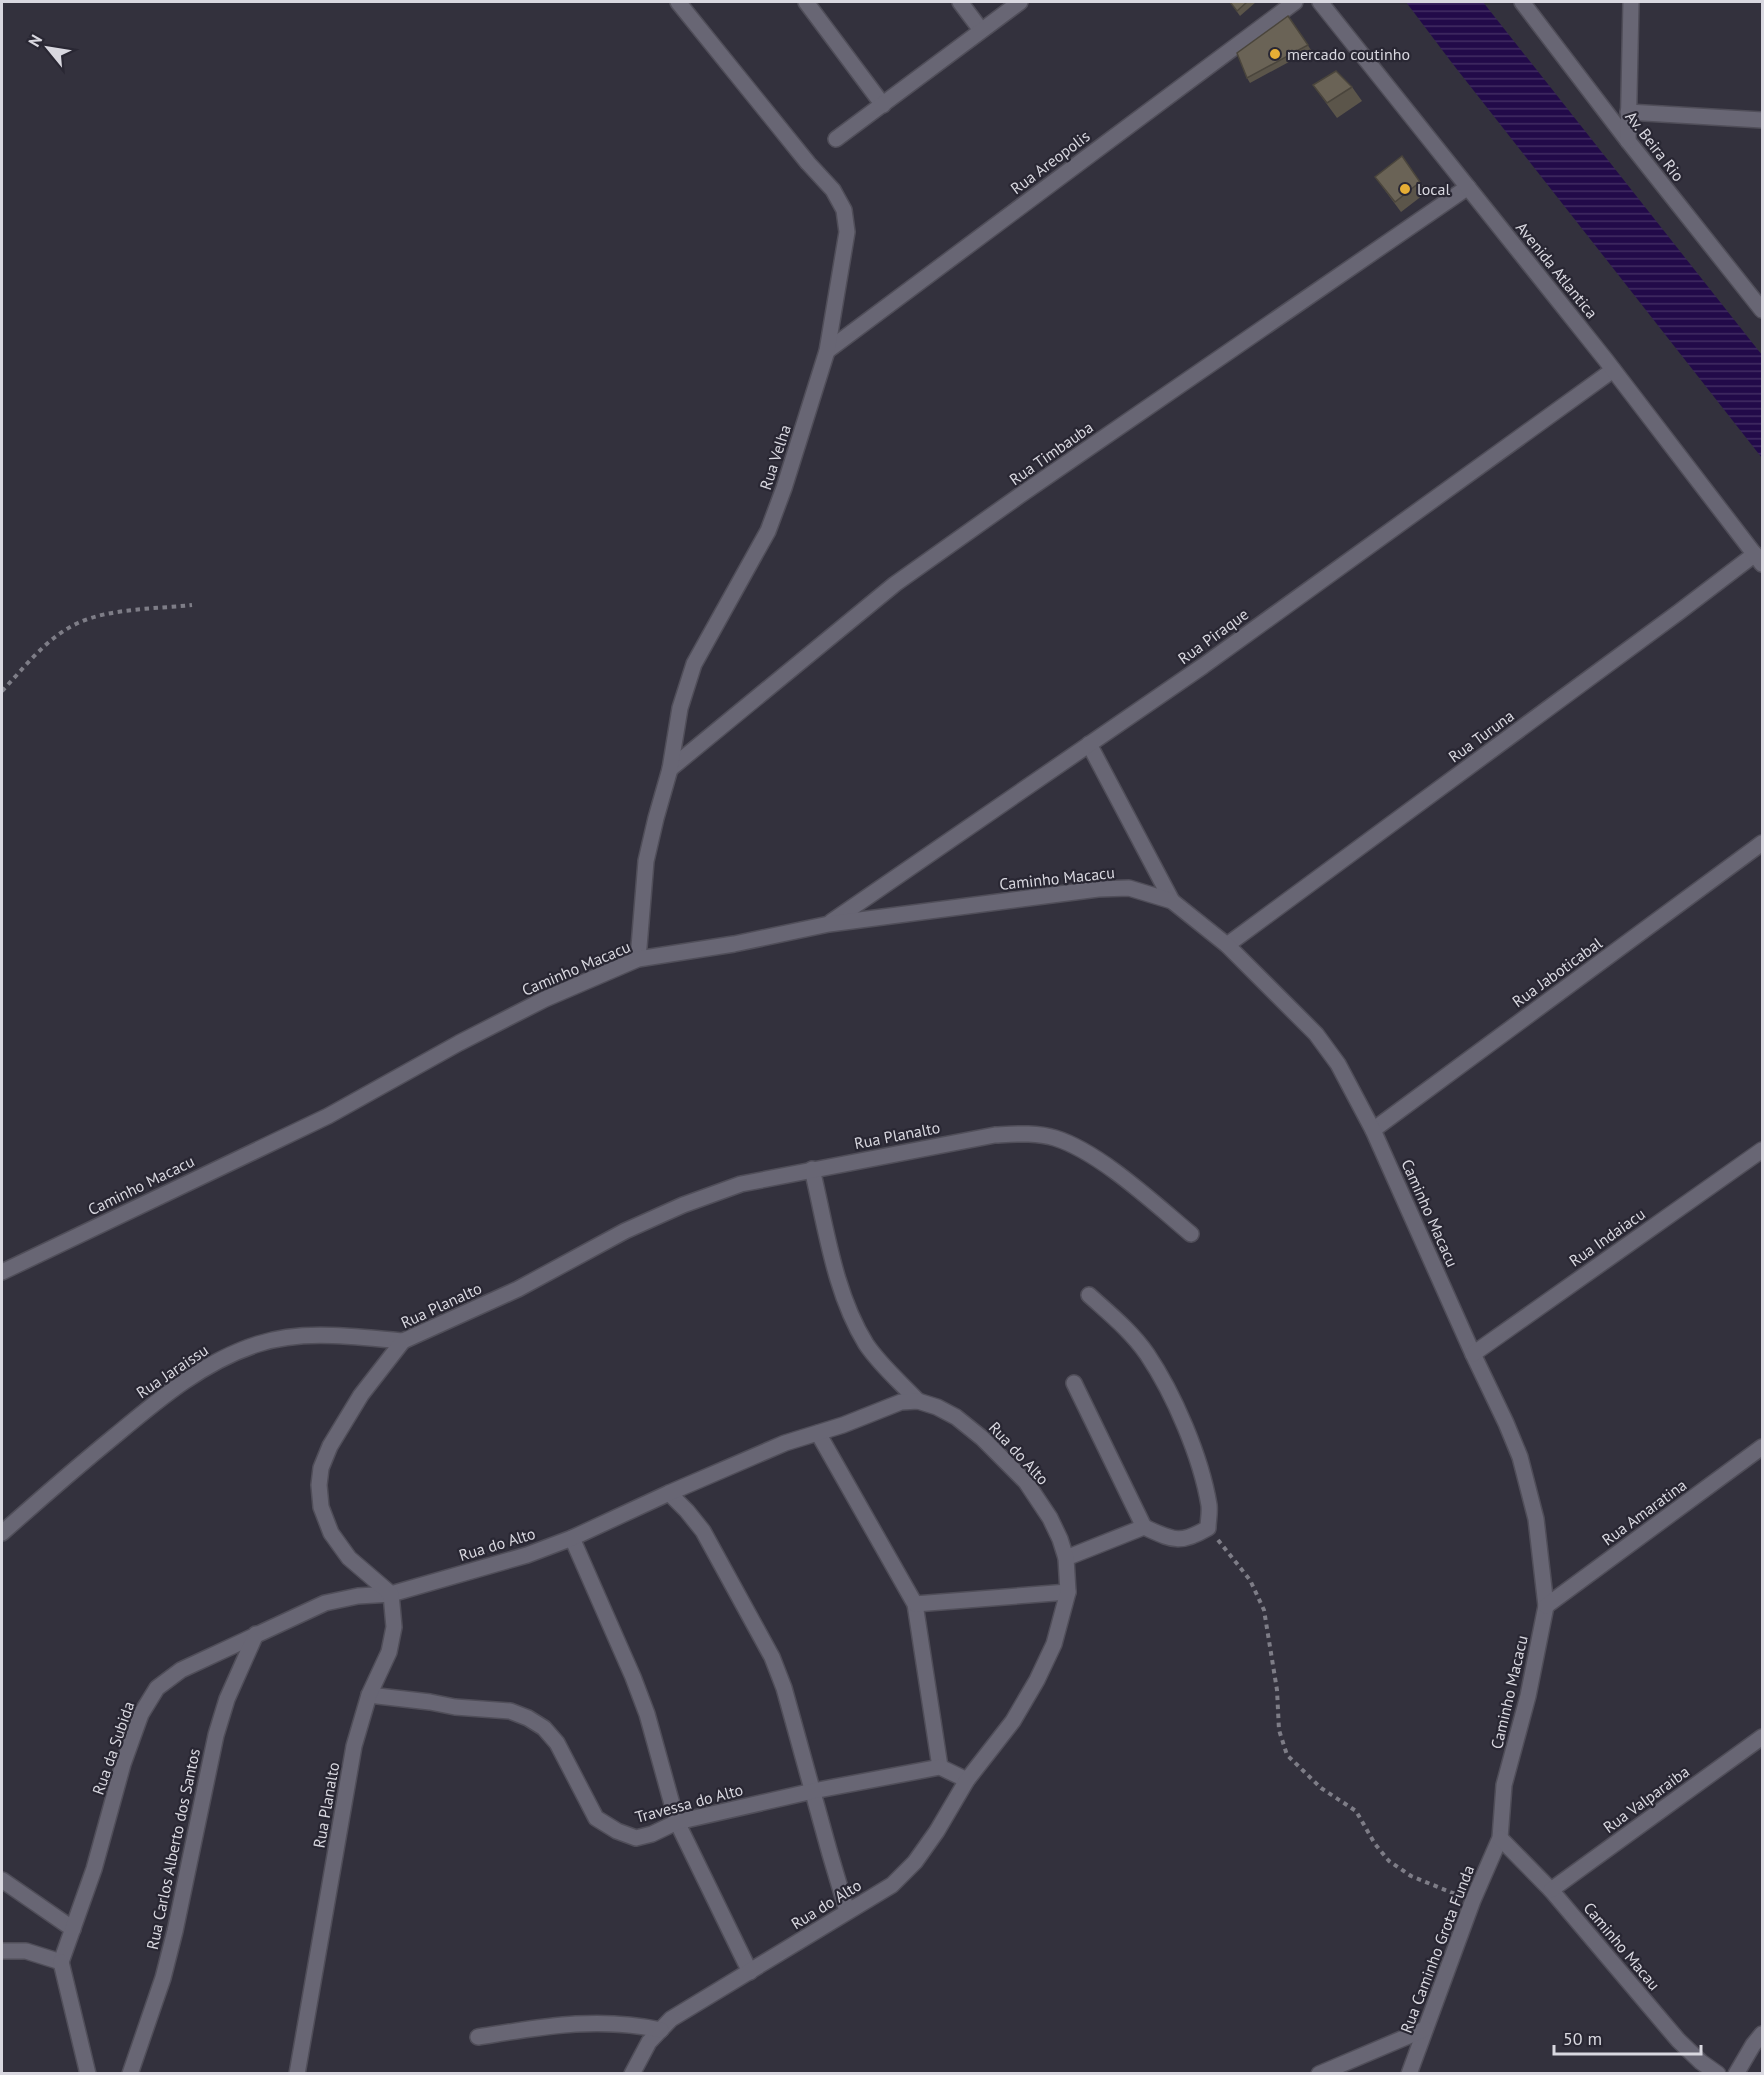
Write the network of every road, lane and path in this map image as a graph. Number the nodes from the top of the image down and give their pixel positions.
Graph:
1 (678, 2) edge
2 (806, 2) edge
3 (960, 2) edge
4 (1020, 2) edge
5 (1295, 2) edge
6 (1320, 2) edge
7 (1522, 2) edge
8 (1631, 2) edge
9 (981, 30) junction
10 (883, 105) junction
11 (1628, 112) junction
12 (1762, 120) edge
13 (836, 139) dead end
14 (1628, 141) junction
15 (1468, 187) junction
16 (1762, 310) edge
17 (827, 351) junction
18 (1613, 370) junction
19 (1759, 559) edge
20 (192, 605) dead end
21 (2, 691) edge
22 (1089, 744) junction
23 (670, 769) junction
24 (1762, 843) edge
25 (1172, 901) junction
26 (829, 924) junction
27 (1227, 945) junction
28 (638, 960) junction
29 (1373, 1130) junction
30 (1762, 1150) edge
31 (812, 1169) junction
32 (1191, 1234) dead end
33 (2, 1272) edge
34 (1089, 1295) dead end
35 (403, 1341) junction
36 (1473, 1354) junction
37 (1074, 1383) dead end
38 (918, 1401) junction
39 (818, 1432) junction
40 (1762, 1448) edge
41 (669, 1493) junction
42 (1144, 1527) junction
43 (1208, 1528) junction
44 (2, 1533) edge
45 (572, 1538) junction
46 (1066, 1558) junction
47 (1068, 1592) junction
48 (391, 1594) junction
49 (915, 1604) junction
50 (1546, 1606) junction
51 (256, 1634) junction
52 (369, 1695) junction
53 (1762, 1737) edge
54 (940, 1767) junction
55 (967, 1780) junction
56 (813, 1791) junction
57 (677, 1822) junction
58 (1500, 1839) junction
59 (2, 1880) edge
60 (1551, 1890) junction
61 (1473, 1900) junction
62 (847, 1911) junction
63 (73, 1929) junction
64 (2, 1951) edge
65 (62, 1962) junction
66 (750, 1972) junction
67 (1425, 2029) junction
68 (661, 2030) junction
69 (1762, 2034) edge
70 (478, 2037) dead end
71 (87, 2073) edge
72 (130, 2073) edge
73 (297, 2073) edge
74 (632, 2073) edge
75 (1319, 2073) edge
76 (1409, 2073) edge
77 (1718, 2073) edge
78 (1736, 2073) edge

1 - 17 street, Rua Velha
2 - 10 street
3 - 9 street
4 - 9 street
5 - 17 street, Rua Areopolis
6 - 15 street, Avenida Atlantica
7 - 14 street, Av. Beira Rio
8 - 11 street
9 - 10 street
10 - 13 street
11 - 12 street
11 - 14 street
14 - 16 street, Av. Beira Rio
15 - 18 street, Avenida Atlantica
15 - 23 street, Rua Timbauba
17 - 23 street, Rua Velha
18 - 19 street, Avenida Atlantica
18 - 22 street, Rua Piraque
19 - 27 street, Rua Turuna
20 - 21 path
22 - 25 street
22 - 26 street, Rua Piraque
23 - 28 street, Rua Velha
24 - 29 street, Rua Jaboticabal
25 - 26 street, Caminho Macacu
25 - 27 street, Caminho Macacu
26 - 28 street, Caminho Macacu
27 - 29 street, Caminho Macacu
28 - 33 street, Caminho Macacu
29 - 36 street, Caminho Macacu
30 - 36 street, Rua Indaiacu
31 - 32 street, Rua Planalto
31 - 35 street, Rua Planalto
31 - 38 street
34 - 43 street
35 - 44 street, Rua Jaraissu
35 - 48 street, Rua Planalto
36 - 50 street, Caminho Macacu
37 - 42 street
38 - 39 street, Rua do Alto
38 - 46 street, Rua do Alto
39 - 41 street, Rua do Alto
39 - 49 street
40 - 50 street, Rua Amaratina
41 - 45 street, Rua do Alto
41 - 56 street
42 - 43 street
42 - 46 street
43 - 61 path
45 - 48 street, Rua do Alto
45 - 57 street
46 - 47 street, Rua do Alto
47 - 49 street
47 - 55 street, Rua do Alto
48 - 51 street, Rua da Subida
48 - 52 street, Rua Planalto
49 - 54 street
50 - 58 street, Caminho Macacu
51 - 63 street, Rua da Subida
51 - 72 street, Rua Carlos Alberto dos Santos
52 - 57 street, Travessa do Alto
52 - 73 street, Rua Planalto
53 - 60 street, Rua Valparaiba
54 - 55 street
54 - 56 street, Travessa do Alto
55 - 62 street, Rua do Alto
56 - 57 street, Travessa do Alto
56 - 62 street
57 - 66 street
58 - 60 street, Caminho Macau
58 - 61 street, Rua Caminho Grota Funda
59 - 63 street
60 - 77 street, Caminho Macau
61 - 67 street, Rua Caminho Grota Funda
62 - 66 street, Rua do Alto
63 - 65 street, Rua da Subida
64 - 65 street
65 - 71 street
66 - 68 street, Rua do Alto
67 - 75 street
67 - 76 street, Rua Caminho Grota Funda
68 - 70 street
68 - 74 street, Rua do Alto
69 - 78 street

